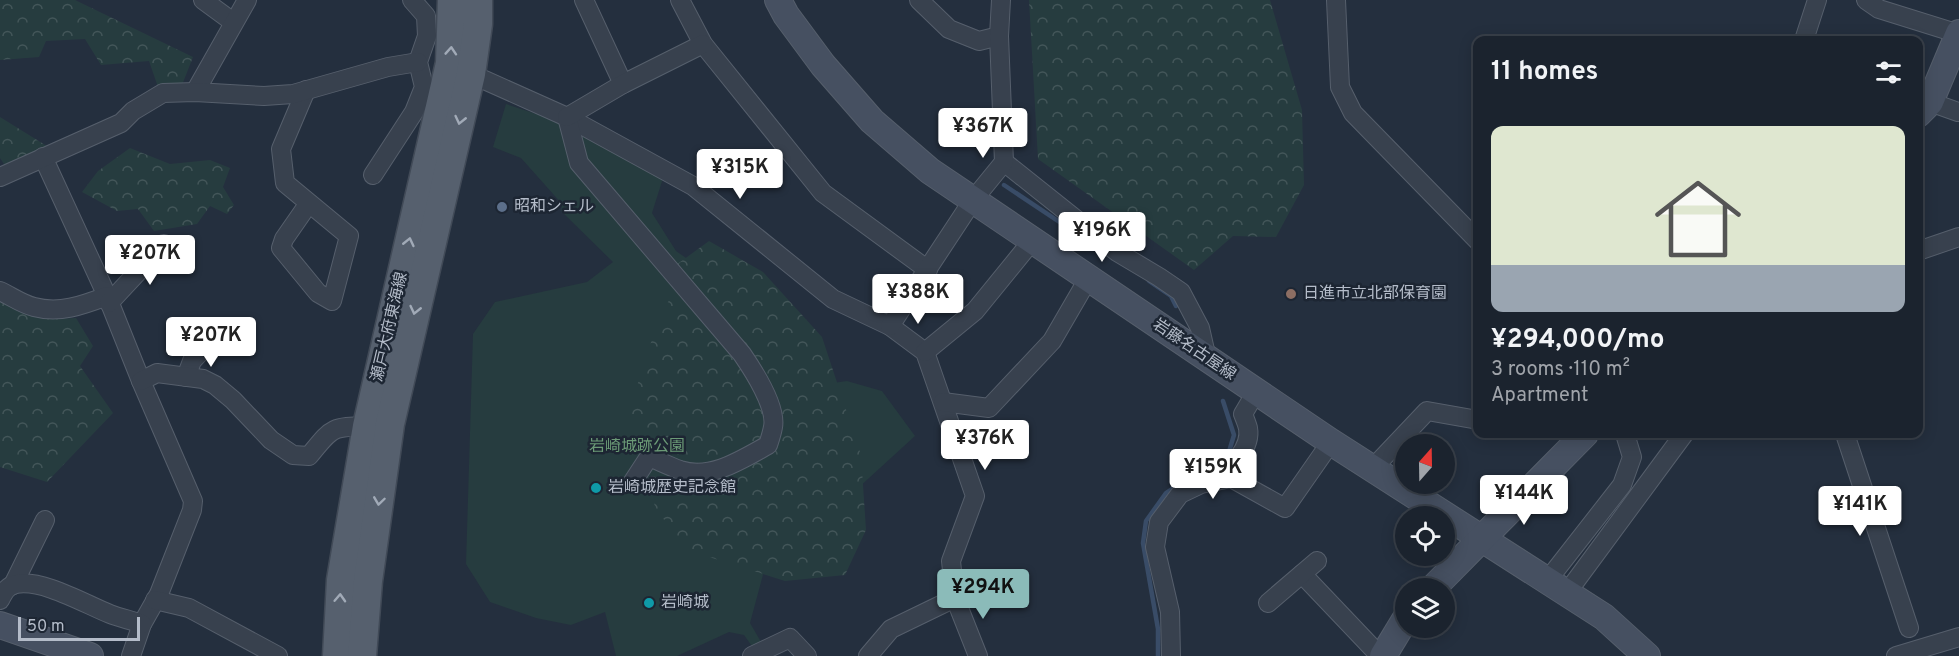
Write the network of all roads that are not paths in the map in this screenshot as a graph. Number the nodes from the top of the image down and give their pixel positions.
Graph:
1 (203, 0) edge
2 (247, 0) edge
3 (412, 0) edge
4 (452, 0) edge
5 (478, 0) edge
6 (584, 0) edge
7 (680, 0) edge
8 (778, 0) edge
9 (919, 0) edge
10 (1001, 0) edge
11 (1336, 0) edge
12 (1817, 0) edge
13 (1866, 0) edge
14 (233, 22) junction
15 (1959, 33) edge
16 (999, 36) junction
17 (1805, 36) edge
18 (703, 44) junction
19 (418, 62) junction
20 (471, 74) junction
21 (623, 84) junction
22 (306, 90) junction
23 (195, 92) junction
24 (1924, 108) edge
25 (1959, 113) edge
26 (567, 117) junction
27 (43, 157) junction
28 (1004, 162) junction
29 (373, 176) dead end
30 (0, 177) edge
31 (973, 200) junction
32 (309, 203) junction
33 (1473, 236) edge
34 (1959, 237) edge
35 (1032, 241) junction
36 (164, 244) dead end
37 (1923, 249) edge
38 (928, 270) junction
39 (1088, 279) junction
40 (0, 291) edge
41 (108, 299) junction
42 (890, 326) junction
43 (229, 338) dead end
44 (926, 352) junction
45 (1208, 359) junction
46 (186, 377) junction
47 (141, 381) junction
48 (1256, 392) junction
49 (943, 402) junction
50 (1473, 419) edge
51 (367, 426) junction
52 (1581, 438) edge
53 (1626, 438) edge
54 (1681, 438) edge
55 (1846, 438) edge
56 (1331, 442) junction
57 (1373, 468) junction
58 (1216, 481) junction
59 (632, 483) dead end
60 (45, 520) dead end
61 (1481, 538) junction
62 (1317, 561) dead end
63 (1302, 574) junction
64 (1443, 578) edge
65 (13, 585) junction
66 (1556, 588) junction
67 (955, 598) junction
68 (0, 600) edge
69 (155, 600) junction
70 (1268, 603) dead end
71 (142, 624) junction
72 (0, 625) edge
73 (1909, 628) dead end
74 (1395, 635) edge
75 (1959, 637) edge
76 (90, 656) edge
77 (130, 656) edge
78 (278, 656) edge
79 (336, 656) edge
80 (362, 656) edge
81 (752, 656) edge
82 (807, 656) edge
83 (868, 656) edge
84 (978, 656) edge
85 (1171, 656) edge
86 (1382, 656) edge
87 (1647, 656) edge
88 (1896, 656) edge

1 - 14 street
2 - 14 street
3 - 19 street
51 -> 4 main road, 瀬戸大府東海線
5 - 20 main road, 瀬戸大府東海線
6 - 21 street
7 - 18 street
8 - 31 main road, 岩藤名古屋線
9 - 16 street
10 - 16 street
11 - 33 street
12 - 17 street
13 - 15 street
14 - 23 street
15 - 24 main road
16 - 28 street
18 - 21 street
18 - 38 street
19 - 22 street
19 - 29 street
20 - 26 street
20 -> 80 main road, 瀬戸大府東海線
21 - 26 street
22 - 23 street
22 - 32 street
23 - 27 street
24 - 25 street
26 - 42 street
26 - 59 street
27 - 30 street
27 - 41 street
28 - 31 street
28 - 45 street
31 - 35 main road, 岩藤名古屋線
31 - 38 street
32 - 32 street
34 - 37 street
35 - 39 main road, 岩藤名古屋線
35 - 44 street
36 - 41 street
38 - 42 street
39 - 45 main road, 岩藤名古屋線
39 - 49 street
40 - 41 street
41 - 47 street
42 - 44 street
43 - 46 street
44 - 49 street
45 - 48 main road, 岩藤名古屋線
46 - 47 street
46 - 51 street
47 - 69 street
48 - 56 main road, 岩藤名古屋線
48 - 58 street
49 - 67 street
50 - 57 street
79 -> 51 main road, 瀬戸大府東海線
52 - 61 main road
53 - 66 street
54 - 66 street
55 - 73 street
56 - 57 main road, 岩藤名古屋線
56 - 58 street
57 - 61 main road, 岩藤名古屋線
58 - 85 street
60 - 65 street
61 - 64 main road
61 - 66 main road, 岩藤名古屋線
62 - 63 street
63 - 70 street
63 - 86 street
65 - 68 street
65 - 71 street
66 - 87 main road, 岩藤名古屋線
67 - 83 street
67 - 84 street
69 - 71 street
69 - 78 street
71 - 77 street
72 - 76 main road
74 - 86 main road
75 - 88 street
81 - 82 street

